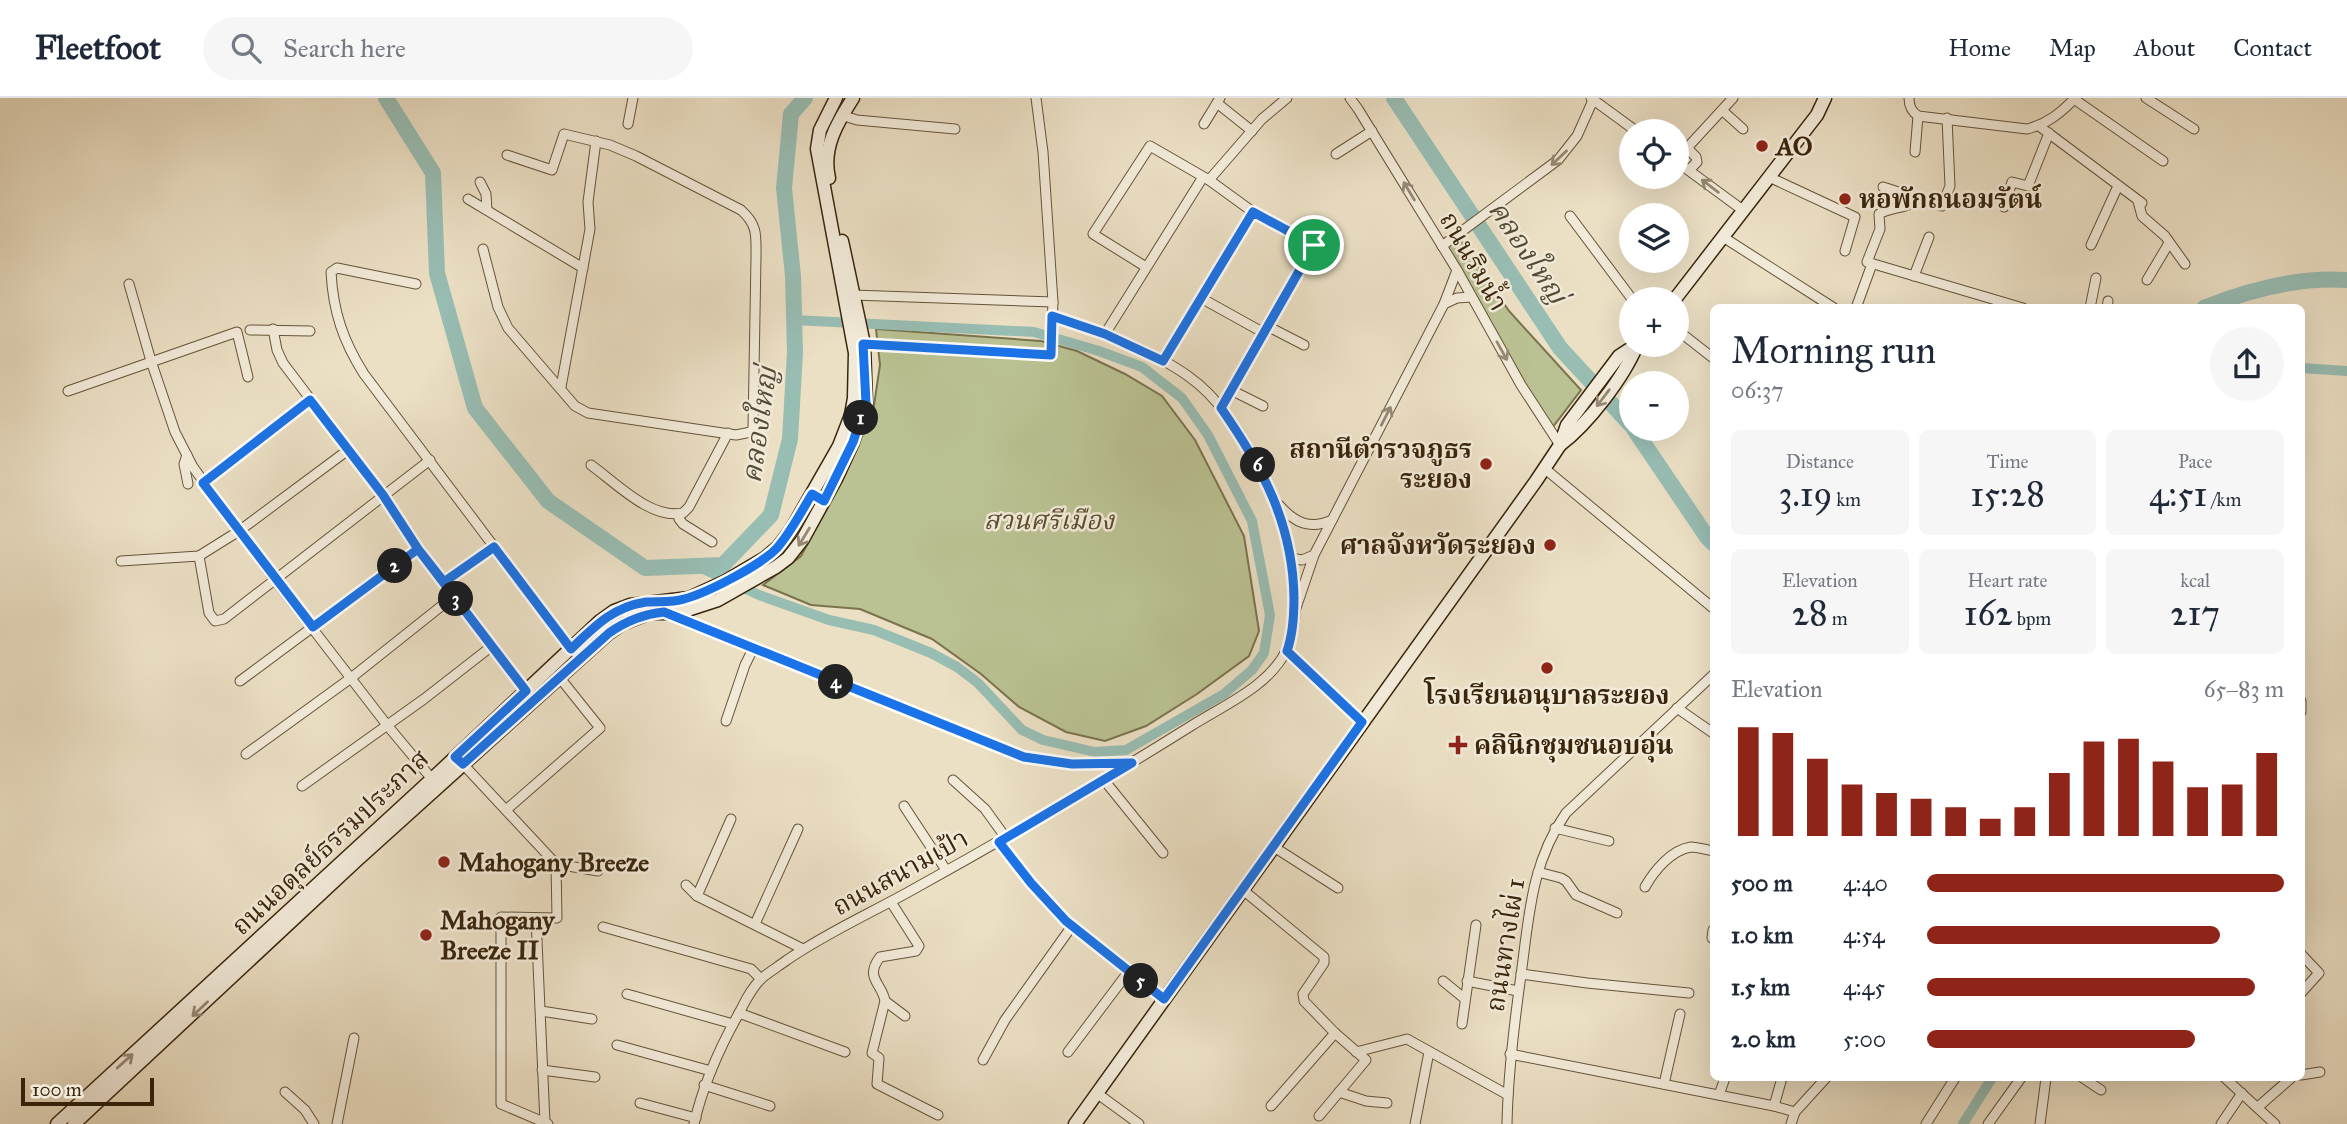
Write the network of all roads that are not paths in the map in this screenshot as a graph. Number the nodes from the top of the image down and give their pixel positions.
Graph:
1 (633, 98) edge
2 (836, 98) edge
3 (853, 98) edge
4 (1036, 98) edge
5 (1287, 98) edge
6 (1350, 98) edge
7 (1593, 98) edge
8 (1733, 98) edge
9 (1825, 98) edge
10 (1909, 98) edge
11 (2074, 98) edge
12 (2146, 98) edge
13 (1218, 101) edge
14 (1723, 111) junction
15 (841, 116) junction
16 (1918, 116) junction
17 (1947, 118) junction
18 (1620, 119) edge
19 (628, 124) dead end
20 (1204, 124) dead end
21 (2039, 126) junction
22 (955, 129) dead end
23 (1743, 129) dead end
24 (2193, 130) dead end
25 (1252, 131) junction
26 (1372, 131) junction
27 (2049, 133) junction
28 (596, 141) junction
29 (1689, 146) edge
30 (1689, 150) edge
31 (1915, 152) dead end
32 (1336, 154) dead end
33 (507, 155) dead end
34 (2163, 161) dead end
35 (1689, 170) joint
36 (1769, 177) junction
37 (1206, 178) junction
38 (480, 182) dead end
39 (2118, 186) junction
40 (1883, 187) dead end
41 (468, 198) dead end
42 (1917, 199) junction
43 (2004, 207) dead end
44 (487, 210) junction
45 (1744, 211) junction
46 (1253, 212) junction
47 (1570, 216) dead end
48 (1321, 232) dead end
49 (1723, 237) junction
50 (1929, 237) dead end
51 (2169, 243) junction
52 (1314, 245) junction
53 (2091, 245) dead end
54 (1442, 246) junction
55 (483, 249) dead end
56 (1845, 251) dead end
57 (1872, 264) junction
58 (2185, 264) dead end
59 (1146, 267) junction
60 (583, 268) junction
61 (1457, 271) junction
62 (1914, 276) junction
63 (2096, 278) dead end
64 (2147, 281) dead end
65 (129, 284) dead end
66 (416, 284) dead end
67 (1623, 287) edge
68 (1684, 287) edge
69 (853, 295) junction
70 (1471, 297) junction
71 (1201, 298) junction
72 (1821, 298) junction
73 (1053, 302) junction
74 (1444, 304) junction
75 (1818, 304) edge
76 (1829, 304) edge
77 (1857, 304) edge
78 (2009, 304) edge
79 (2091, 304) edge
80 (851, 311) junction
81 (1052, 320) junction
82 (273, 329) junction
83 (1265, 329) junction
84 (250, 330) dead end
85 (310, 331) dead end
86 (1105, 334) junction
87 (1689, 339) edge
88 (859, 341) junction
89 (1304, 345) dead end
90 (1710, 356) edge
91 (1627, 357) edge
92 (151, 360) junction
93 (1163, 361) junction
94 (248, 377) dead end
95 (561, 387) junction
96 (1231, 390) junction
97 (68, 391) dead end
98 (310, 400) junction
99 (1263, 406) dead end
100 (1221, 408) junction
101 (727, 433) junction
102 (1559, 445) junction
103 (348, 450) junction
104 (187, 455) junction
105 (430, 460) junction
106 (591, 465) dead end
107 (1544, 468) junction
108 (203, 483) junction
109 (188, 484) dead end
110 (812, 494) junction
111 (383, 495) junction
112 (824, 501) junction
113 (1276, 501) junction
114 (680, 514) junction
115 (1332, 520) junction
116 (1305, 524) junction
117 (239, 531) junction
118 (1322, 539) junction
119 (712, 542) dead end
120 (1288, 545) junction
121 (494, 547) junction
122 (418, 549) junction
123 (1314, 555) junction
124 (199, 556) junction
125 (1291, 558) junction
126 (121, 561) dead end
127 (275, 580) junction
128 (444, 582) junction
129 (454, 596) junction
130 (697, 601) junction
131 (1710, 606) edge
132 (664, 612) junction
133 (1294, 613) junction
134 (313, 627) junction
135 (492, 646) junction
136 (571, 649) junction
137 (753, 649) junction
138 (1287, 651) junction
139 (351, 678) junction
140 (560, 678) junction
141 (1710, 678) edge
142 (240, 681) dead end
143 (526, 691) junction
144 (1677, 708) junction
145 (726, 721) dead end
146 (1362, 722) junction
147 (387, 725) junction
148 (1710, 731) edge
149 (246, 754) dead end
150 (459, 761) junction
151 (1132, 763) junction
152 (432, 779) junction
153 (953, 780) dead end
154 (1104, 780) junction
155 (302, 786) dead end
156 (904, 806) dead end
157 (506, 810) junction
158 (731, 819) dead end
159 (1555, 828) junction
160 (799, 829) dead end
161 (1003, 840) junction
162 (1609, 841) dead end
163 (1274, 847) junction
164 (1710, 850) edge
165 (1163, 853) dead end
166 (556, 864) junction
167 (946, 870) junction
168 (598, 871) dead end
169 (1538, 872) junction
170 (686, 885) dead end
171 (1646, 887) dead end
172 (1338, 888) dead end
173 (1242, 890) junction
174 (697, 896) junction
175 (891, 902) junction
176 (1617, 913) dead end
177 (536, 918) junction
178 (755, 924) junction
179 (1476, 925) dead end
180 (1072, 926) junction
181 (603, 927) dead end
182 (803, 949) junction
183 (2305, 958) edge
184 (1129, 971) junction
185 (1521, 974) junction
186 (761, 979) junction
187 (223, 980) junction
188 (1443, 981) dead end
189 (1467, 981) junction
190 (2305, 989) edge
191 (1518, 991) junction
192 (1689, 993) dead end
193 (626, 994) dead end
194 (1164, 999) junction
195 (1465, 999) junction
196 (885, 1001) junction
197 (541, 1011) junction
198 (739, 1013) junction
199 (1680, 1014) dead end
200 (905, 1016) dead end
201 (592, 1019) dead end
202 (733, 1024) junction
203 (1462, 1024) dead end
204 (1335, 1033) junction
205 (354, 1038) dead end
206 (617, 1045) dead end
207 (845, 1052) dead end
208 (1068, 1052) dead end
209 (1356, 1052) junction
210 (1429, 1052) junction
211 (1510, 1054) junction
212 (983, 1060) dead end
213 (542, 1070) junction
214 (711, 1071) junction
215 (2320, 1072) dead end
216 (2305, 1074) edge
217 (595, 1077) dead end
218 (1724, 1081) edge
219 (1781, 1081) edge
220 (1823, 1081) edge
221 (1953, 1081) edge
222 (2019, 1081) edge
223 (2046, 1081) edge
224 (2087, 1081) edge
225 (2228, 1081) edge
226 (2288, 1081) edge
227 (1664, 1084) junction
228 (704, 1085) junction
229 (2101, 1090) dead end
230 (285, 1092) dead end
231 (1339, 1092) junction
232 (2242, 1093) junction
233 (1098, 1094) junction
234 (1508, 1095) junction
235 (1719, 1095) junction
236 (639, 1103) dead end
237 (1387, 1103) dead end
238 (770, 1106) dead end
239 (1271, 1106) dead end
240 (1774, 1106) junction
241 (2258, 1107) junction
242 (305, 1110) junction
243 (1795, 1112) junction
244 (938, 1115) dead end
245 (1319, 1116) dead end
246 (695, 1121) edge
247 (546, 1123) edge
248 (57, 1124) edge
249 (74, 1124) edge
250 (300, 1124) edge
251 (314, 1124) edge
252 (337, 1124) edge
253 (1075, 1124) edge
254 (1139, 1124) edge
255 (1415, 1124) edge
256 (1507, 1124) edge
257 (1791, 1124) edge
258 (1926, 1124) edge
259 (1988, 1124) edge
260 (2040, 1124) edge
261 (2221, 1124) edge
262 (2275, 1124) edge

1 - 19 street
2 - 80 street, ถนนอดุลย์ธรรมประภาส
3 - 15 street, ถนนอดุลย์ธรรมประภาส
4 - 73 street
5 - 25 street
6 - 26 street, ถนนริมน้ำ
7 - 18 street
7 -> 54 street
8 - 14 street
9 - 36 street
10 - 16 street
11 - 21 street
11 - 34 street
12 - 24 street
13 - 20 street
13 - 25 street
14 - 23 street
14 - 29 street
15 - 22 street
15 - 69 street, ถนนอดุลย์ธรรมประภาส
16 - 17 street
16 - 31 street
17 - 21 street
17 - 42 street
21 - 27 street
25 - 37 street
26 - 32 street
54 -> 26 street, ถนนริมน้ำ
27 - 39 street
27 - 43 street
28 - 33 street
28 - 60 street
28 - 101 street
30 - 35 street
45 -> 35 street
36 - 45 street
36 - 56 street
37 - 46 street
37 - 59 street
37 - 59 street
38 - 44 street
39 - 51 street
39 - 53 street
40 - 42 street
41 - 44 street
42 - 57 street
44 - 60 street
45 - 49 street
46 - 52 street
46 - 71 street
47 - 67 street
48 - 52 street
49 - 68 street
49 - 72 street
50 - 62 street
51 - 58 street
51 - 64 street
52 - 83 street
54 - 61 street, ถนนริมน้ำ
55 - 95 street
57 - 62 street
57 - 77 street
59 - 86 street
60 - 95 street
61 - 70 street, ถนนริมน้ำ
61 - 74 street
62 - 78 street
63 - 79 street
65 - 92 street
66 - 105 street
69 - 73 street
69 - 80 street, ถนนอดุลย์ธรรมประภาส
70 - 74 street
70 -> 102 street, ถนนริมน้ำ
71 - 83 street
71 - 93 street
72 - 75 street
72 - 76 street
73 - 81 street
115 -> 74 street
80 - 88 street, ถนนอดุลย์ธรรมประภาส
81 - 86 street
81 - 88 street
82 - 84 street
82 - 85 street
82 - 98 street
83 - 89 street
83 - 96 street
86 - 93 street
87 - 90 street
88 - 110 street, ถนนอดุลย์ธรรมประภาส
88 - 112 street, ถนนอดุลย์ธรรมประภาส
91 - 102 street
92 - 94 street
92 - 97 street
92 - 104 street
93 - 100 street
95 - 101 street
96 - 99 street
96 - 100 street
98 - 103 street
98 - 108 street
100 - 113 street
101 - 114 street
102 - 107 street
103 - 111 street
103 - 117 street
104 - 108 street
104 - 109 street
105 - 111 street
105 - 121 street
106 - 114 street
107 - 131 street
107 - 146 street
108 - 117 street
110 - 112 street
110 - 130 street, ถนนอดุลย์ธรรมประภาส
111 - 122 street
111 - 127 street
112 -> 130 street, ถนนอดุลย์ธรรมประภาส
113 - 116 street
113 - 120 street
114 - 119 street
115 - 116 street
115 - 118 street
116 - 118 street
116 - 120 street
117 - 124 street
117 - 127 street
118 - 123 street
120 - 125 street
121 - 128 street
121 - 136 street
122 - 128 street
122 - 134 street
123 - 125 street
123 - 133 street
124 - 126 street
124 - 127 street
125 - 133 street
127 - 134 street
128 - 129 street
129 - 135 street
129 - 139 street
130 - 132 street, ถนนอดุลย์ธรรมประภาส
130 - 136 street, ถนนอดุลย์ธรรมประภาส
132 - 137 street
132 - 140 street, ถนนอดุลย์ธรรมประภาส
133 - 138 street, ถนนสนามเป้า
134 - 139 street
134 - 142 street
135 - 143 street
135 - 147 street
136 - 143 street, ถนนอดุลย์ธรรมประภาส
137 - 145 street
137 - 151 street
138 - 146 street
138 - 151 street, ถนนสนามเป้า
139 - 147 street
139 - 149 street
140 - 150 street, ถนนอดุลย์ธรรมประภาส
140 - 157 street
141 - 144 street, ถนนทางไผ่ 1
143 - 150 street, ถนนอดุลย์ธรรมประภาส
144 - 148 street
144 - 159 street, ถนนทางไผ่ 1
146 - 163 street
147 - 152 street
147 - 155 street
150 - 152 street, ถนนอดุลย์ธรรมประภาส
150 - 157 street
150 - 187 street, ถนนอดุลย์ธรรมประภาส
151 - 154 street, ถนนสนามเป้า
152 - 187 street, ถนนอดุลย์ธรรมประภาส
153 - 161 street
154 - 161 street, ถนนสนามเป้า
154 - 165 street
156 - 167 street
157 - 166 street
158 - 174 street
159 - 162 street
159 - 169 street, ถนนทางไผ่ 1
160 - 178 street
161 - 167 street, ถนนสนามเป้า
161 - 180 street
163 - 172 street
163 - 173 street
164 - 171 street
166 - 168 street
166 - 177 street
167 - 175 street, ถนนสนามเป้า
169 - 176 street
169 - 185 street, ถนนทางไผ่ 1
170 - 174 street
173 - 194 street
173 - 204 street
174 - 178 street
175 - 182 street, ถนนสนามเป้า
175 - 196 street
177 - 197 street
177 - 247 street
178 - 182 street
179 - 189 street
180 - 184 street
180 - 212 street
181 - 186 street
182 - 186 street, ถนนสนามเป้า
183 - 190 street
184 - 194 street
184 - 208 street
185 - 191 street, ถนนทางไผ่ 1
185 - 192 street
186 - 198 street, ถนนสนามเป้า
248 -> 187 street, ถนนอดุลย์ธรรมประภาส
187 -> 249 street, ถนนอดุลย์ธรรมประภาส
188 - 195 street
189 - 191 street
189 - 195 street
191 - 211 street, ถนนทางไผ่ 1
193 - 202 street
194 - 233 street
195 - 203 street
196 - 200 street
196 - 244 street
197 - 201 street
197 - 213 street
198 - 202 street, ถนนสนามเป้า
198 - 207 street
199 - 227 street
202 - 214 street, ถนนสนามเป้า
204 - 209 street
204 - 239 street
205 - 252 street
206 - 214 street
209 - 210 street
209 - 231 street
210 - 234 street
210 - 255 street
211 - 227 street
211 - 234 street, ถนนทางไผ่ 1
213 - 217 street
213 - 247 street
214 - 228 street, ถนนสนามเป้า
215 - 216 street
218 - 235 street
219 - 240 street
220 - 243 street
221 - 258 street
222 - 259 street
223 - 260 street
224 - 229 street
225 - 232 street
226 - 241 street
227 - 235 street
228 - 238 street
228 - 246 street, ถนนสนามเป้า
230 - 242 street
231 - 237 street
231 - 245 street
232 - 241 street
232 - 261 street
233 - 253 street
233 - 254 street
234 - 256 street, ถนนทางไผ่ 1
235 - 240 street
236 - 246 street
240 - 243 street
241 - 262 street
242 - 250 street
242 - 251 street
243 - 257 street

